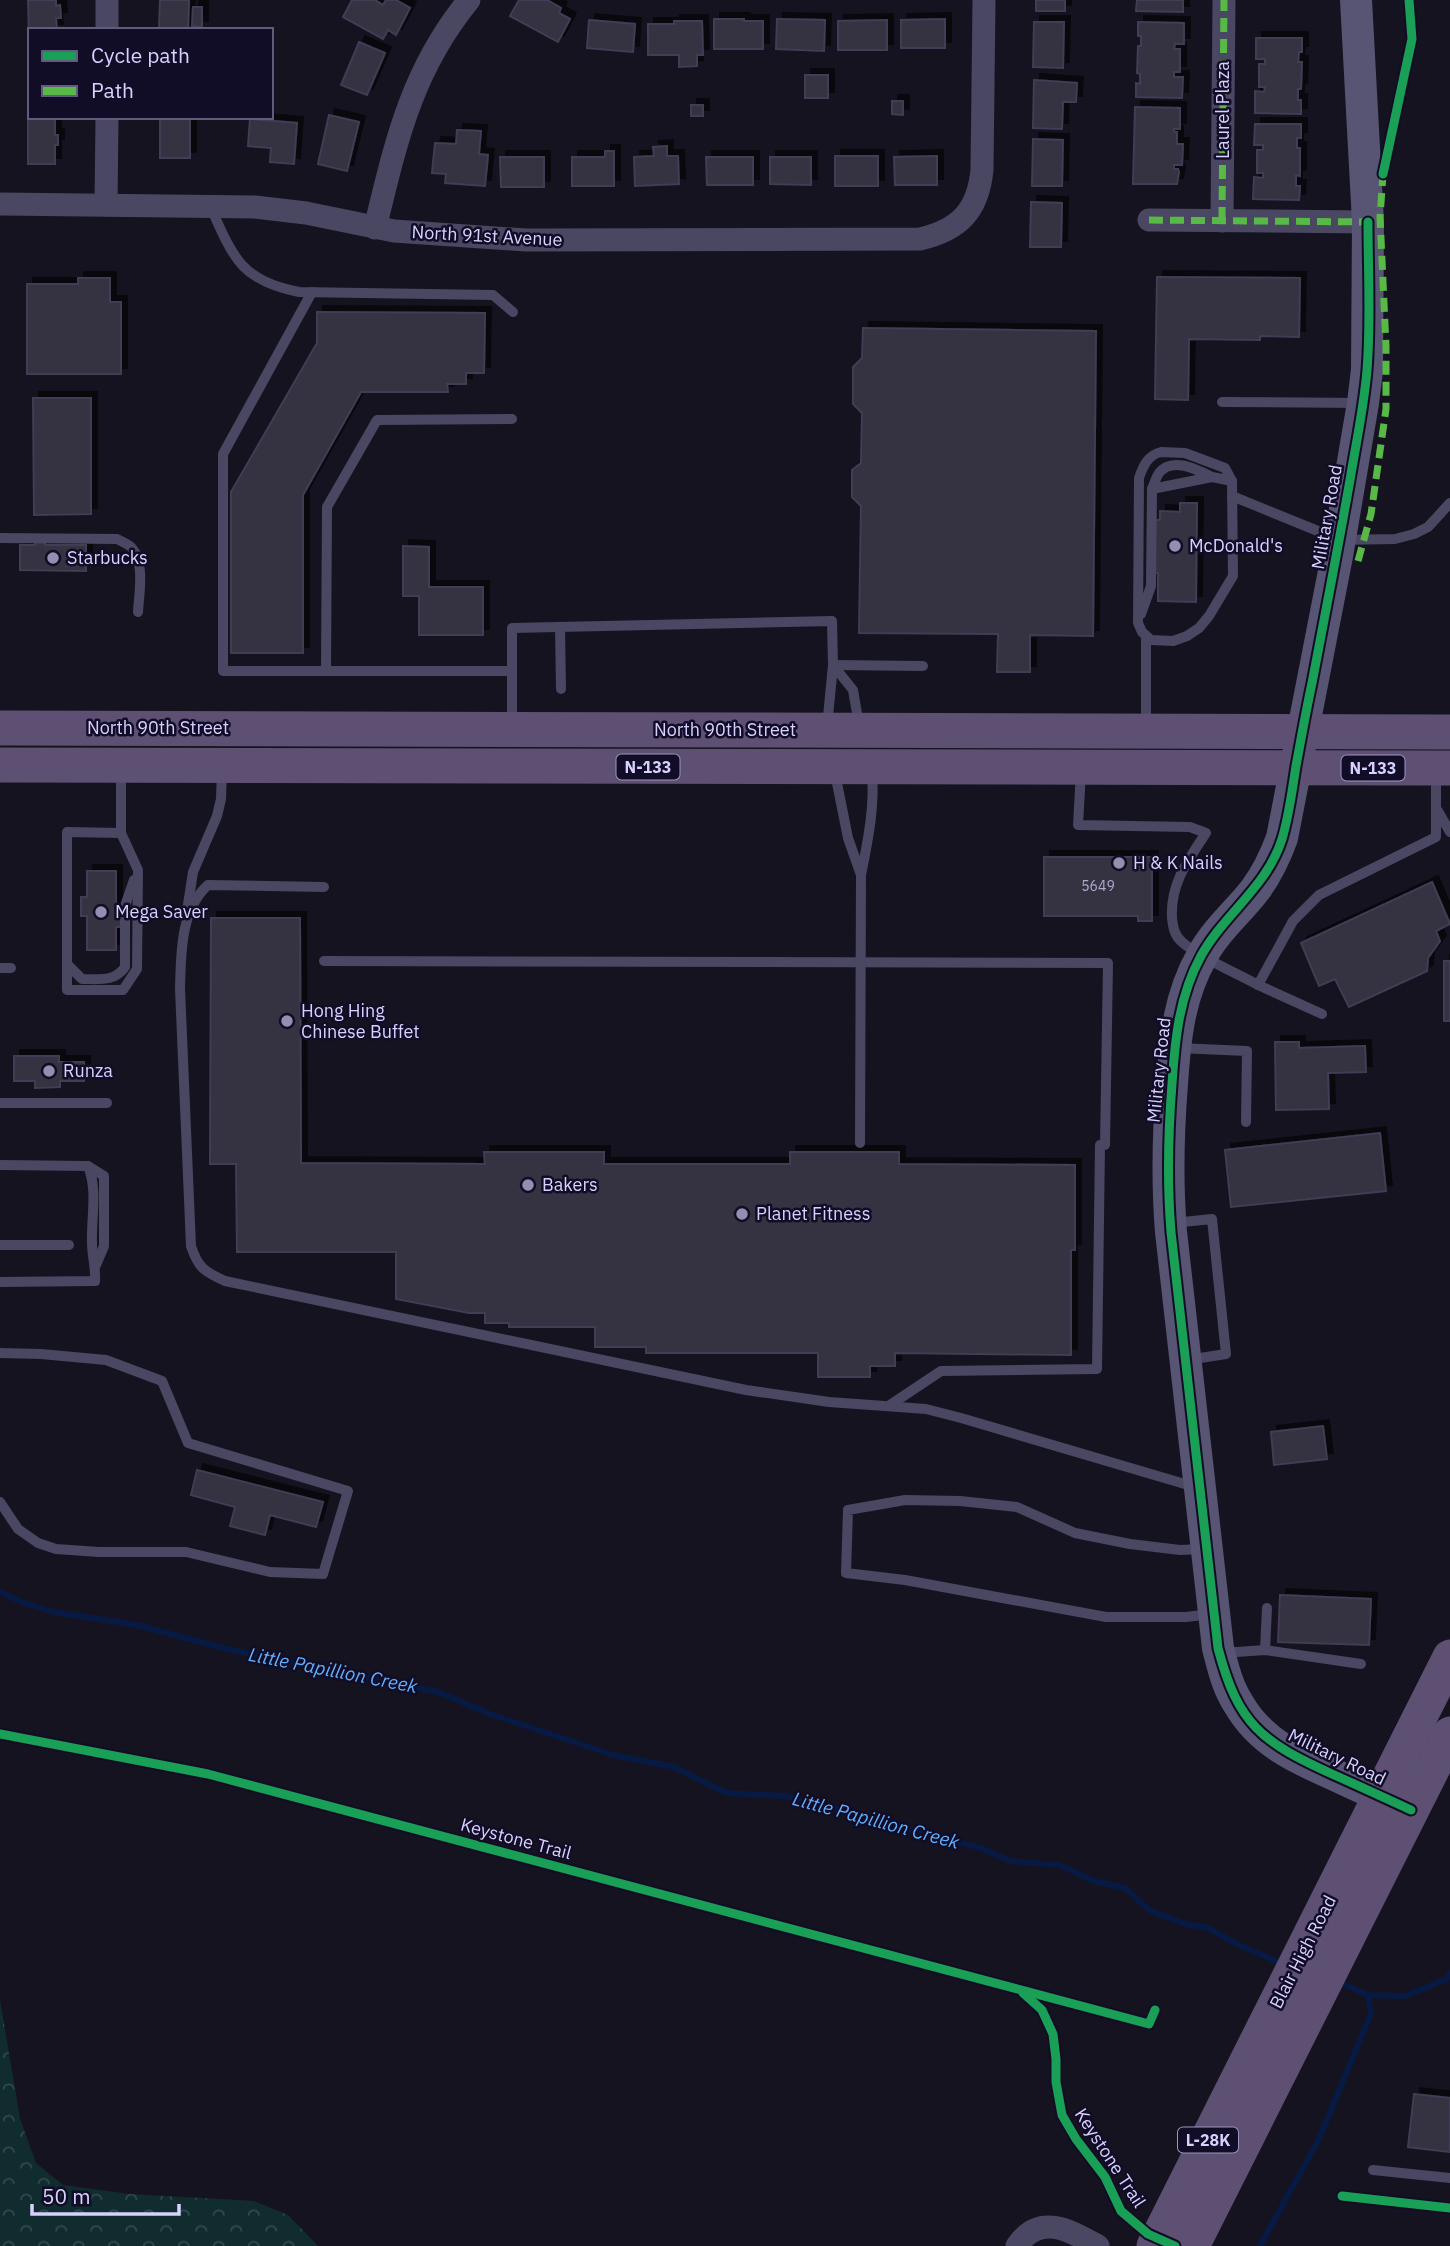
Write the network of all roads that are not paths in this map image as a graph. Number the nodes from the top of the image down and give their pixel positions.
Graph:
1 (107, 0) edge
2 (469, 0) edge
3 (984, 0) edge
4 (1224, 0) edge
5 (1356, 0) edge
6 (107, 28) edge
7 (107, 119) edge
8 (0, 204) edge
9 (106, 205) junction
10 (210, 205) junction
11 (1149, 220) dead end
12 (1222, 221) junction
13 (1368, 222) junction
14 (375, 228) junction
15 (312, 292) junction
16 (513, 312) dead end
17 (1222, 402) dead end
18 (1363, 404) junction
19 (513, 419) dead end
20 (1213, 477) junction
21 (1232, 481) junction
22 (1152, 489) junction
23 (1232, 496) junction
24 (1450, 503) edge
25 (0, 538) edge
26 (1340, 540) junction
27 (138, 612) dead end
28 (1138, 623) junction
29 (560, 627) junction
30 (1146, 636) junction
31 (833, 665) junction
32 (923, 666) dead end
33 (326, 671) junction
34 (512, 671) junction
35 (561, 689) dead end
36 (0, 728) edge
37 (512, 728) junction
38 (1302, 732) junction
39 (1450, 732) edge
40 (1146, 733) junction
41 (848, 749) junction
42 (0, 765) edge
43 (121, 765) junction
44 (222, 765) junction
45 (373, 767) junction
46 (1081, 768) junction
47 (1296, 768) junction
48 (1443, 768) edge
49 (1436, 809) junction
50 (1450, 832) edge
51 (121, 833) junction
52 (138, 870) junction
53 (860, 875) junction
54 (324, 887) dead end
55 (185, 930) junction
56 (1202, 955) junction
57 (324, 961) dead end
58 (860, 963) junction
59 (66, 964) junction
60 (1258, 985) junction
61 (1322, 1014) dead end
62 (1175, 1048) junction
63 (0, 1103) edge
64 (107, 1103) dead end
65 (1246, 1122) dead end
66 (860, 1143) dead end
67 (0, 1165) edge
68 (1170, 1223) junction
69 (0, 1245) edge
70 (69, 1245) dead end
71 (0, 1282) edge
72 (0, 1353) edge
73 (1185, 1360) junction
74 (890, 1405) junction
75 (1200, 1488) junction
76 (0, 1502) edge
77 (1207, 1549) junction
78 (1267, 1608) dead end
79 (1214, 1614) junction
80 (1265, 1650) junction
81 (1219, 1653) junction
82 (1450, 1657) edge
83 (1362, 1664) dead end
84 (1450, 1734) edge
85 (1396, 1803) junction
86 (1373, 2170) dead end
87 (1450, 2178) edge
88 (1017, 2246) edge
89 (1098, 2246) edge
90 (1154, 2246) edge
91 (1192, 2246) edge

1 - 6 street
2 - 14 street
3 - 14 street, North 91st Avenue
4 - 12 street, Laurel Plaza
5 - 13 main road, Military Road
7 - 9 street
8 - 9 street, North 91st Avenue
9 - 10 street, North 91st Avenue
10 - 14 street, North 91st Avenue
10 - 15 lane
11 - 12 street
12 - 13 street
13 - 18 main road, Military Road
15 - 16 lane
15 - 33 lane
17 - 18 lane
18 - 26 main road, Military Road
19 - 33 lane
20 - 21 lane
20 - 22 lane
20 - 22 lane
21 - 23 lane
21 - 28 lane
22 - 28 lane
23 - 26 lane
23 - 30 lane
24 - 26 lane
25 - 27 lane
26 - 38 main road, Military Road
28 - 30 lane
29 - 31 lane
29 - 34 lane
29 - 35 lane
30 - 40 lane
31 - 32 lane
31 - 41 lane
31 - 41 lane
33 - 34 lane
34 - 37 lane
36 - 37 main road, North 90th Street / N-133
37 - 41 main road, North 90th Street / N-133
37 - 45 main road
38 - 39 main road, North 90th Street / N-133
38 - 40 main road, North 90th Street / N-133
38 - 47 main road, Military Road
40 - 41 main road, North 90th Street / N-133
41 - 45 main road, North 90th Street / N-133
41 - 46 main road, North 90th Street / N-133
41 - 53 lane
41 - 53 lane
42 - 43 main road, North 90th Street / N-133
43 - 44 main road, North 90th Street / N-133
43 - 51 lane
44 - 45 main road, North 90th Street / N-133
44 - 55 lane
46 - 47 main road, North 90th Street / N-133
46 - 56 lane
47 - 48 main road, North 90th Street / N-133
47 - 56 main road, Military Road
48 - 49 lane
49 - 50 lane
49 - 60 lane
51 - 52 lane
51 - 59 lane
52 - 59 lane
52 - 59 lane
53 - 58 lane
54 - 55 lane
55 - 74 lane
56 - 60 lane
56 - 62 main road, Military Road
57 - 58 lane
58 - 66 lane
58 - 74 lane
60 - 61 lane
62 - 65 lane
62 - 68 main road, Military Road
63 - 64 lane
67 - 71 lane
68 - 73 main road, Military Road
68 - 73 lane
69 - 70 lane
72 - 76 lane
73 - 75 main road, Military Road
74 - 75 lane
75 - 77 main road, Military Road
77 - 79 main road, Military Road
77 - 79 lane
78 - 80 lane
79 - 81 main road, Military Road
80 - 81 lane
80 - 83 lane
81 - 85 main road, Military Road
82 - 85 main road, Blair High Road / L-28K
84 - 85 main road, Blair High Road / L-28K
85 - 90 main road, Blair High Road / L-28K
85 - 91 main road, Blair High Road / L-28K
86 - 87 lane
88 - 89 street

